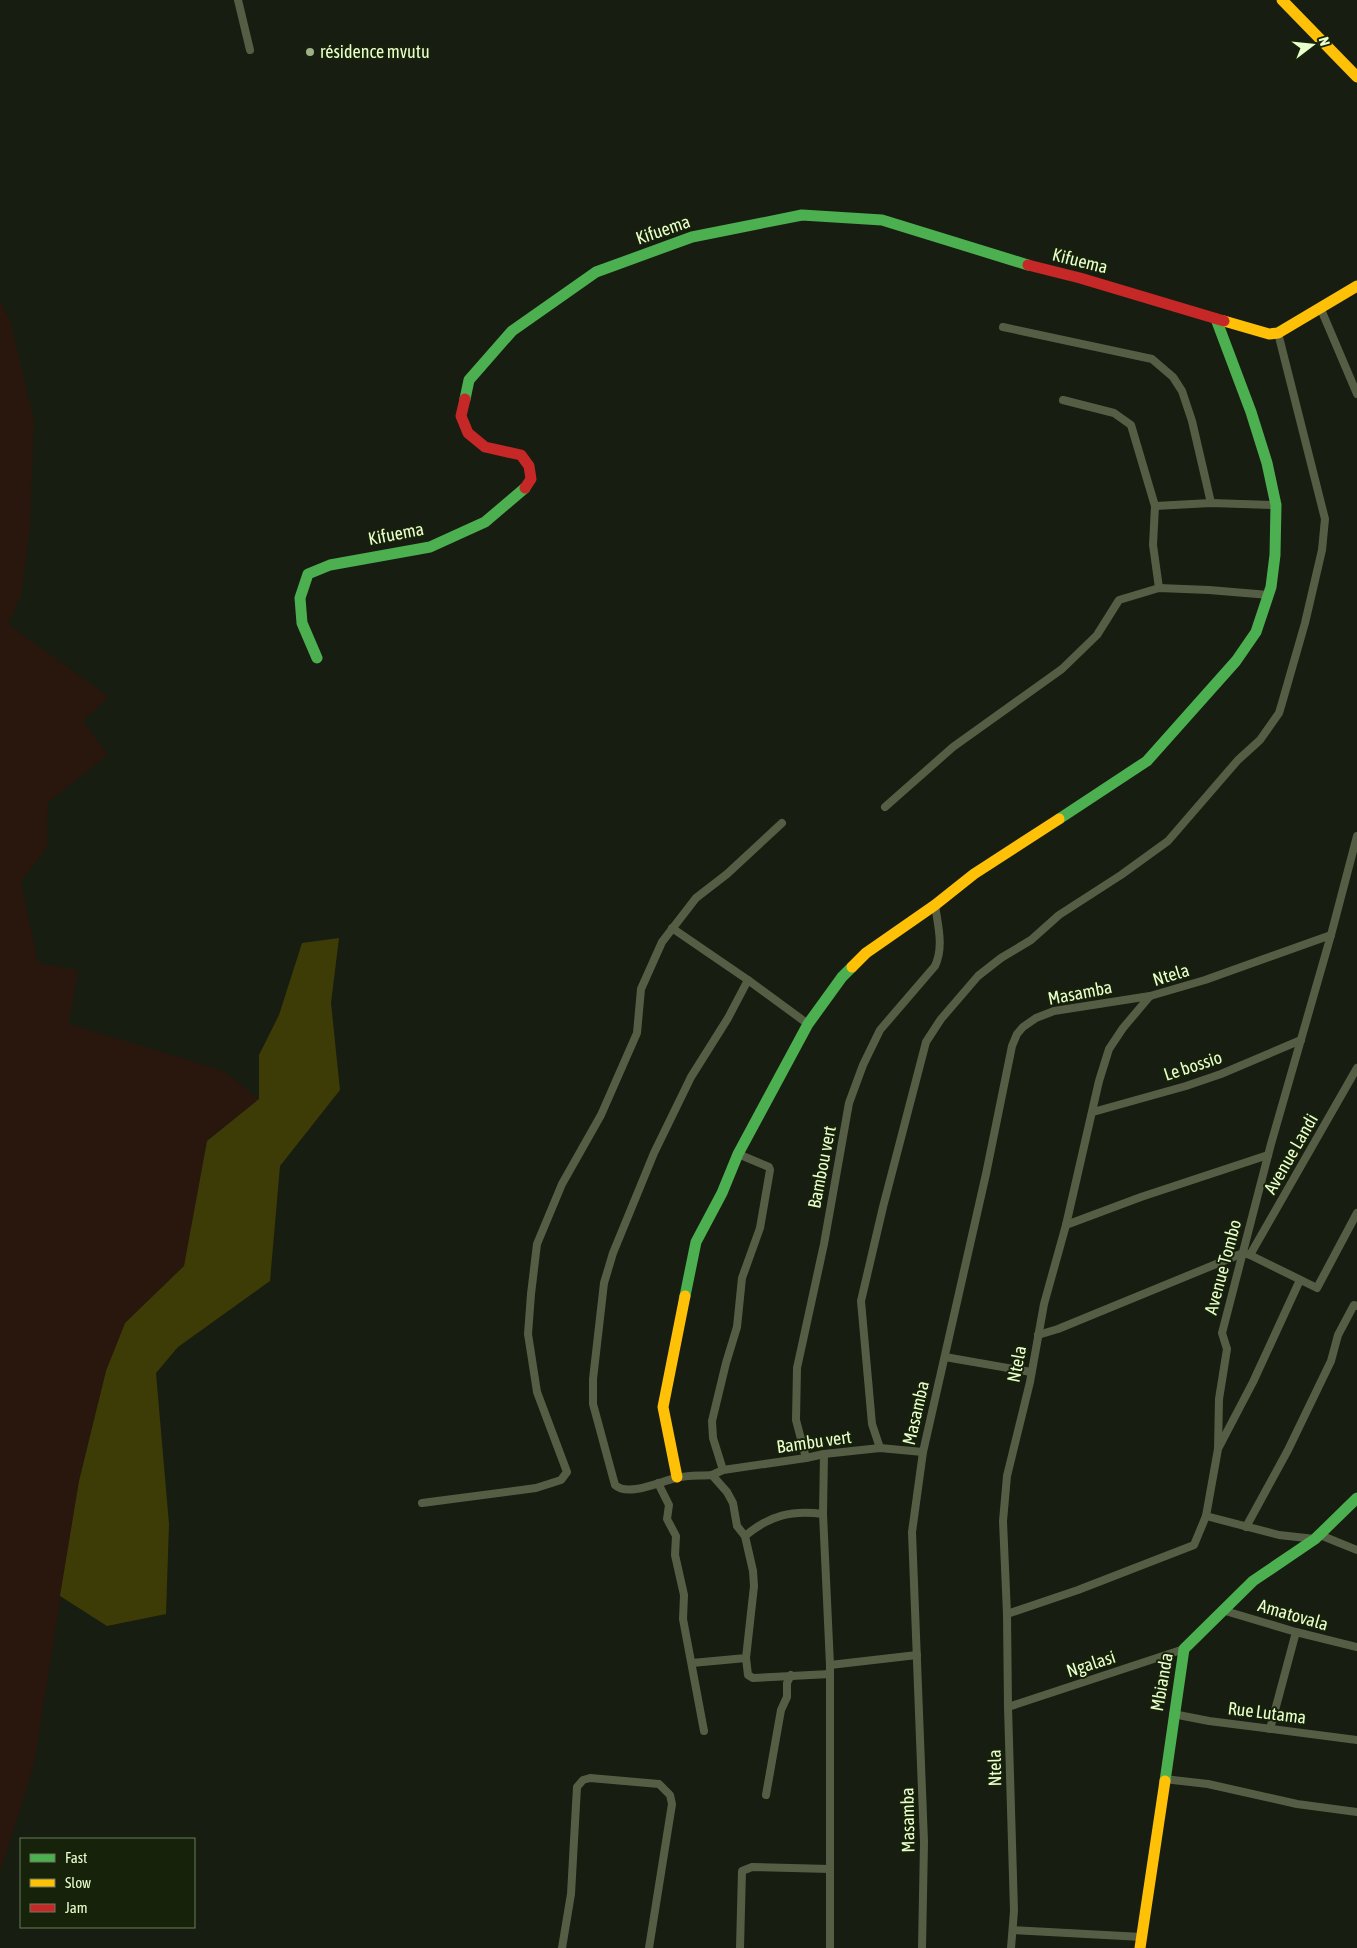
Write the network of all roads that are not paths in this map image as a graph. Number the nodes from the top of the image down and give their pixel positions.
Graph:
1 (238, 0) edge
2 (1284, 1) edge
3 (250, 50) dead end
4 (1357, 77) edge
5 (1357, 286) edge
6 (1320, 306) junction
7 (1216, 319) junction
8 (1003, 326) dead end
9 (1278, 333) junction
10 (1357, 394) edge
11 (1063, 400) dead end
12 (1212, 503) junction
13 (1276, 505) junction
14 (1155, 506) junction
15 (1158, 588) junction
16 (1269, 595) junction
17 (316, 658) dead end
18 (885, 807) dead end
19 (782, 822) dead end
20 (1357, 836) edge
21 (934, 905) junction
22 (672, 928) junction
23 (1331, 935) junction
24 (748, 980) junction
25 (1150, 996) junction
26 (808, 1024) junction
27 (1301, 1040) junction
28 (1357, 1068) edge
29 (1093, 1112) junction
30 (738, 1154) junction
31 (1268, 1155) junction
32 (1357, 1213) edge
33 (1066, 1225) junction
34 (1246, 1254) junction
35 (1300, 1280) junction
36 (1357, 1306) edge
37 (1038, 1335) junction
38 (945, 1357) junction
39 (1031, 1372) junction
40 (880, 1448) junction
41 (1218, 1449) junction
42 (923, 1452) junction
43 (824, 1454) junction
44 (806, 1458) junction
45 (723, 1470) junction
46 (712, 1475) junction
47 (678, 1478) junction
48 (658, 1483) junction
49 (1357, 1498) edge
50 (422, 1503) dead end
51 (823, 1514) junction
52 (1206, 1516) junction
53 (1246, 1527) junction
54 (745, 1536) junction
55 (1317, 1537) junction
56 (1357, 1550) edge
57 (1222, 1610) junction
58 (1007, 1614) junction
59 (1296, 1632) junction
60 (1357, 1647) edge
61 (1184, 1649) junction
62 (917, 1655) junction
63 (746, 1658) junction
64 (692, 1663) junction
65 (830, 1665) junction
66 (830, 1674) junction
67 (790, 1676) junction
68 (1008, 1707) junction
69 (1173, 1714) junction
70 (1270, 1729) junction
71 (704, 1731) dead end
72 (1357, 1740) edge
73 (1164, 1779) junction
74 (766, 1795) dead end
75 (1357, 1812) edge
76 (830, 1870) junction
77 (1013, 1930) junction
78 (1141, 1943) edge
79 (562, 1948) edge
80 (650, 1948) edge
81 (740, 1948) edge
82 (830, 1948) edge
83 (922, 1948) edge
84 (1011, 1948) edge

1 - 3 street
2 - 4 main road
5 - 6 main road
6 - 9 main road
6 - 10 street
7 - 9 main road, Kifuema
7 - 13 main road
7 - 17 main road, Kifuema
8 - 12 street
9 - 40 street
11 - 14 street
12 - 13 street
12 - 14 street
13 - 16 main road
14 - 15 street
15 - 16 street
15 - 18 street
16 - 21 main road
19 - 22 street
20 - 23 street, Avenue Tombo
21 - 26 main road
21 - 44 street, Bambou vert
22 - 24 street
22 - 50 street
23 - 25 street, Ntela
23 - 27 street, Avenue Tombo
24 - 26 street
24 - 48 street, Bambu vert
25 - 29 street, Ntela
25 - 38 street, Masamba
26 - 30 main road
27 - 29 street, Le bossio
27 - 31 street, Avenue Tombo
28 - 34 street, Avenue Landi
29 - 33 street, Ntela
30 - 45 street
30 - 47 main road
31 - 33 street
31 - 34 street, Avenue Tombo
32 - 35 street
33 - 37 street, Ntela
34 - 35 street
34 - 37 street
34 - 41 street, Avenue Tombo
35 - 41 street
36 - 53 street
37 - 39 street, Ntela
38 - 39 street
38 - 42 street, Masamba
39 - 58 street, Ntela
40 - 42 street, Bambu vert
40 - 43 street, Bambu vert
41 - 52 street, Avenue Tombo
42 - 62 street, Masamba
43 - 44 street, Bambu vert
43 - 51 street
44 - 45 street, Bambu vert
45 - 46 street, Bambu vert
46 - 47 street, Bambu vert
46 - 54 street
47 - 48 street, Bambu vert
48 - 64 street
49 - 55 main road, Mbianda
51 - 54 street
51 - 65 street
52 - 53 street
52 - 58 street, Avenue Tombo
53 - 55 street
54 - 63 street
55 - 56 street
55 - 57 main road, Mbianda
57 - 59 street, Amatovala
57 - 61 main road, Mbianda
58 - 68 street, Ntela
59 - 60 street, Amatovala
59 - 70 street
61 - 68 street, Ngalasi
61 - 69 main road, Mbianda
62 - 65 street
62 - 83 street, Masamba
63 - 64 street
63 - 67 street
64 - 71 street
65 - 66 street
66 - 67 street
66 - 76 street
67 - 74 street
68 - 77 street, Ntela
69 - 70 street, Rue Lutama
69 - 73 main road, Mbianda
70 - 72 street, Rue Lutama
73 - 75 street
73 - 78 main road, Mbianda
76 - 81 street
76 - 82 street
77 - 78 street
77 - 84 street, Ntela
79 - 80 street

